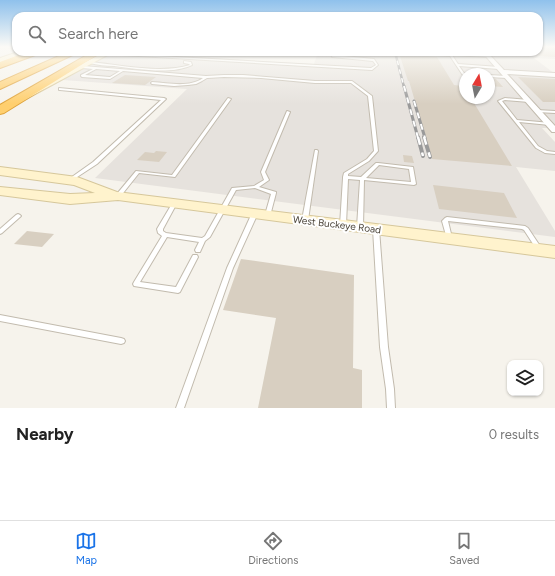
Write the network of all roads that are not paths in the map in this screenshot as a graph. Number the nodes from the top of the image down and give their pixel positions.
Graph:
1 (25, 66) edge
2 (44, 66) edge
3 (82, 66) edge
4 (93, 66) junction
5 (188, 66) edge
6 (319, 66) edge
7 (376, 66) edge
8 (457, 66) edge
9 (497, 66) edge
10 (109, 70) junction
11 (122, 70) junction
12 (502, 72) junction
13 (495, 74) edge
14 (555, 75) edge
15 (206, 76) junction
16 (0, 77) edge
17 (96, 77) junction
18 (152, 83) dead end
19 (0, 86) edge
20 (60, 89) dead end
21 (229, 99) dead end
22 (529, 101) junction
23 (0, 110) edge
24 (537, 110) junction
25 (288, 112) dead end
26 (555, 112) edge
27 (516, 121) junction
28 (550, 124) junction
29 (555, 130) edge
30 (316, 151) dead end
31 (555, 154) edge
32 (0, 171) edge
33 (346, 177) junction
34 (70, 180) junction
35 (362, 180) junction
36 (255, 186) junction
37 (0, 191) edge
38 (118, 196) junction
39 (175, 203) junction
40 (222, 209) junction
41 (261, 214) junction
42 (18, 216) dead end
43 (305, 220) junction
44 (343, 225) junction
45 (368, 228) junction
46 (0, 232) edge
47 (165, 235) junction
48 (203, 240) junction
49 (198, 250) dead end
50 (547, 251) edge
51 (194, 257) dead end
52 (0, 318) edge
53 (121, 341) dead end
54 (180, 408) edge
55 (391, 408) edge

1 - 16 highway
2 - 19 highway
3 - 23 highway
4 - 5 lane
4 - 10 lane
4 - 17 lane
4 - 23 main road
6 - 7 lane
8 - 12 lane
9 - 12 street
10 - 11 lane
10 - 17 lane
11 - 15 lane
11 - 17 lane
12 - 13 lane
12 - 14 street
12 - 22 street
15 - 18 lane
15 - 33 lane
20 - 34 lane
21 - 38 lane
22 - 24 street
22 - 27 lane
24 - 26 lane
24 - 28 street
25 - 36 lane
27 - 28 lane
27 - 31 lane
28 - 29 street
30 - 43 lane
32 - 34 main road, West Buckeye Road
33 - 35 lane
33 - 44 lane
34 - 38 main road, West Buckeye Road
35 - 35 lane
35 - 45 lane
36 - 40 lane
36 - 41 lane
37 - 38 main road, West Buckeye Road
38 - 39 main road, West Buckeye Road
39 - 40 main road, West Buckeye Road
39 - 47 lane
40 - 41 main road, West Buckeye Road
40 - 48 lane
41 - 43 main road, West Buckeye Road
41 - 54 lane
42 - 46 lane
43 - 44 main road, West Buckeye Road
44 - 45 main road, West Buckeye Road
45 - 50 main road, West Buckeye Road
45 - 55 lane
47 - 48 lane
47 - 51 lane
48 - 49 lane
52 - 53 lane

